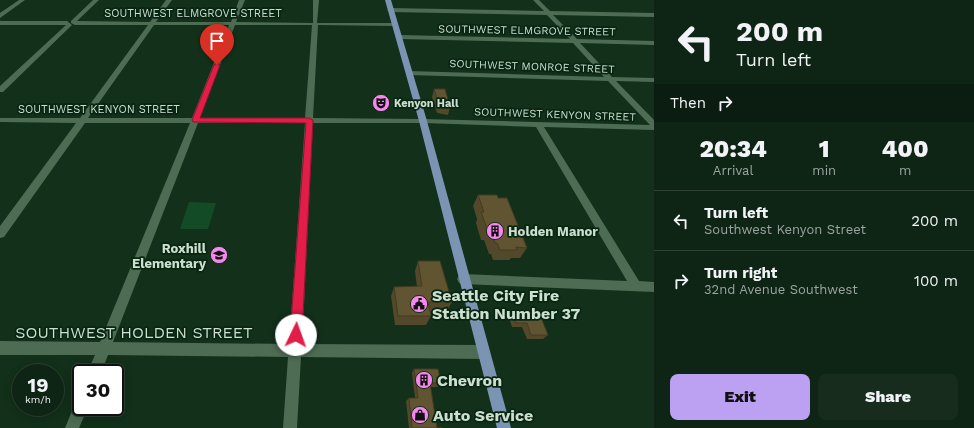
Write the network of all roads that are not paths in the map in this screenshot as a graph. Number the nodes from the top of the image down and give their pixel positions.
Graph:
1 (22, 0) edge
2 (96, 0) edge
3 (169, 0) edge
4 (242, 0) edge
5 (316, 0) edge
6 (536, 0) edge
7 (389, 5) edge
8 (548, 13) junction
9 (654, 15) edge
10 (0, 16) edge
11 (0, 23) edge
12 (71, 23) junction
13 (152, 23) junction
14 (233, 23) junction
15 (315, 24) junction
16 (394, 24) junction
17 (399, 37) junction
18 (575, 41) junction
19 (654, 43) edge
20 (409, 73) junction
21 (610, 79) junction
22 (654, 80) edge
23 (0, 90) edge
24 (0, 120) edge
25 (83, 120) junction
26 (196, 120) junction
27 (309, 120) junction
28 (423, 121) junction
29 (539, 125) junction
30 (654, 127) edge
31 (0, 234) edge
32 (463, 279) junction
33 (636, 286) junction
34 (654, 287) edge
35 (0, 348) edge
36 (104, 348) junction
37 (295, 351) junction
38 (483, 352) junction
39 (98, 364) edge
40 (77, 416) edge
41 (72, 428) edge
42 (290, 428) edge
43 (504, 428) edge

1 - 10 street
2 - 12 street
3 - 13 street
4 - 14 street
5 - 15 street
6 - 8 street
7 - 8 street
7 - 16 main road
8 - 9 street
8 - 18 street
11 - 12 street, SOUTHWEST ELMGROVE STREET
12 - 13 street, SOUTHWEST ELMGROVE STREET
12 - 23 street
13 - 14 street, SOUTHWEST ELMGROVE STREET
13 - 25 street
14 - 15 street, SOUTHWEST ELMGROVE STREET
14 - 26 street
15 - 16 street, SOUTHWEST ELMGROVE STREET
15 - 27 street
16 - 17 main road
17 - 18 street, SOUTHWEST ELMGROVE STREET
17 - 20 main road
18 - 19 street, SOUTHWEST ELMGROVE STREET
18 - 21 street
20 - 21 street, SOUTHWEST MONROE STREET
20 - 28 main road
21 - 22 street, SOUTHWEST MONROE STREET
21 - 30 street
24 - 25 street, SOUTHWEST KENYON STREET
25 - 26 street, SOUTHWEST KENYON STREET
25 - 31 street
26 - 27 street, SOUTHWEST KENYON STREET
26 - 36 street
27 - 28 street, SOUTHWEST KENYON STREET
27 - 37 street
28 - 29 street, SOUTHWEST KENYON STREET
28 - 32 main road
29 - 30 street, SOUTHWEST KENYON STREET
29 - 33 street
32 - 33 street
32 - 38 main road
33 - 34 street
35 - 36 street, SOUTHWEST HOLDEN STREET
36 - 37 street, SOUTHWEST HOLDEN STREET
36 - 39 street
37 - 38 street, SOUTHWEST HOLDEN STREET
37 - 42 street
38 - 43 main road
40 - 41 street

